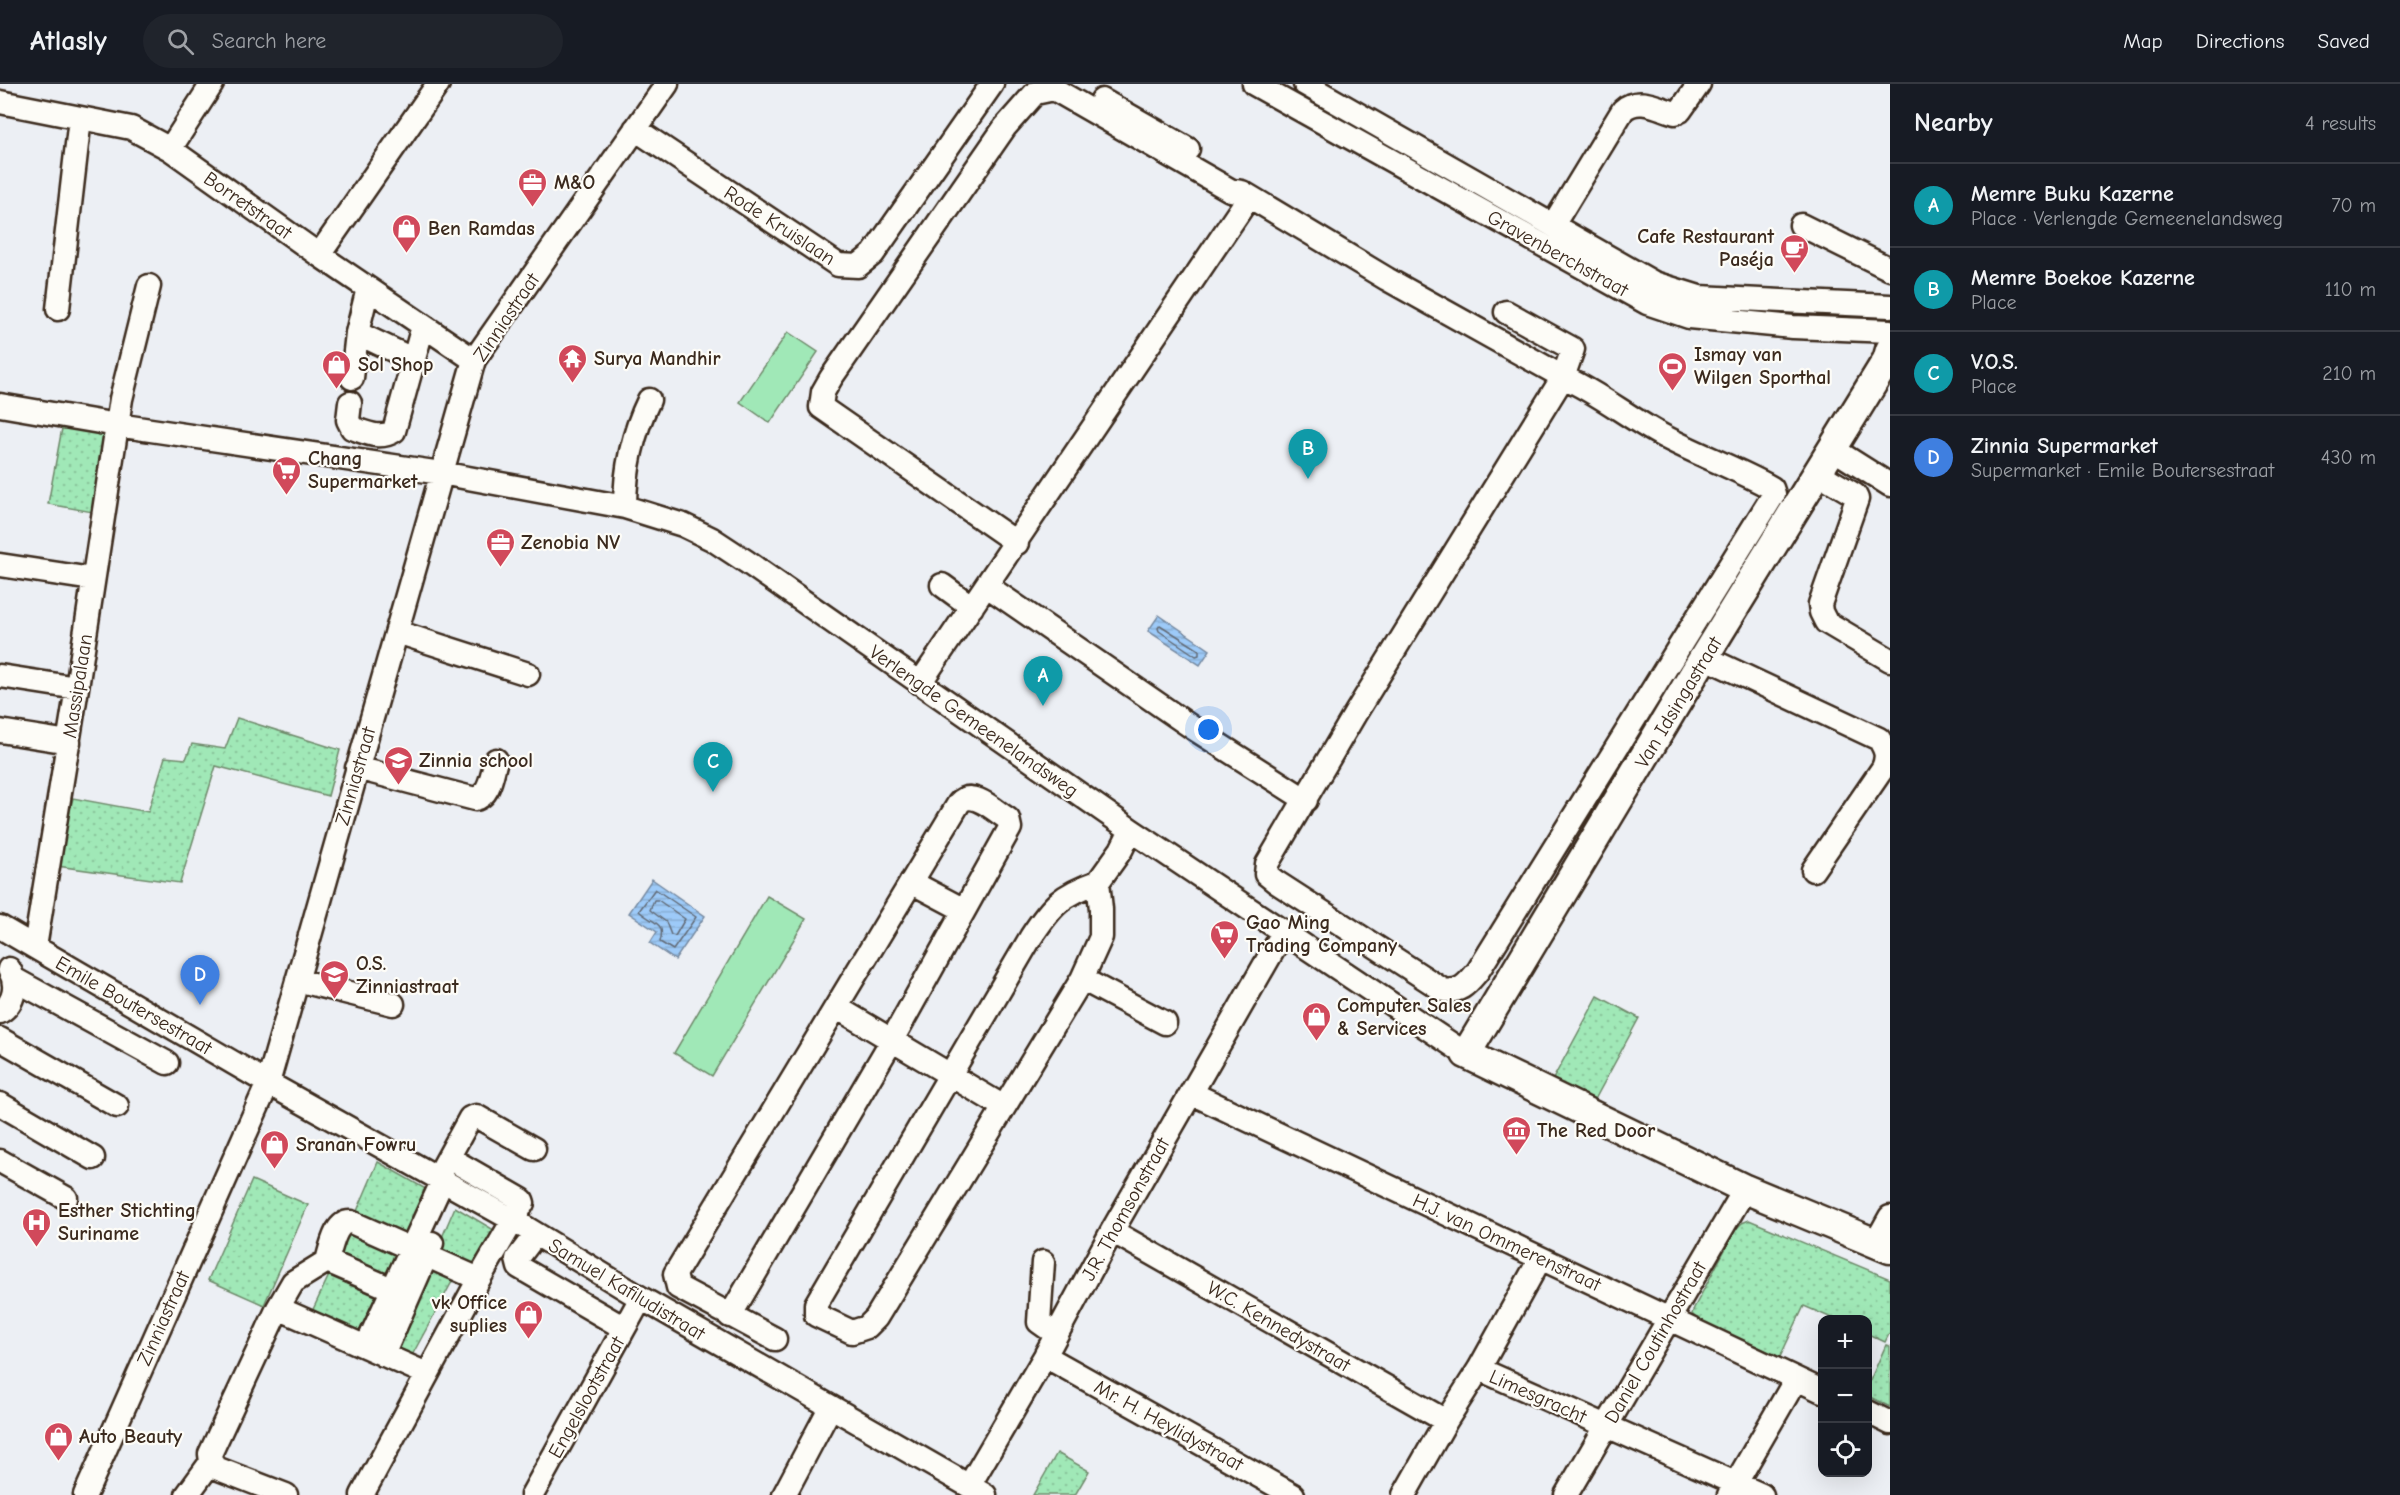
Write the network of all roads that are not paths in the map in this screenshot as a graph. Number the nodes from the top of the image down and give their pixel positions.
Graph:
1 (212, 84) edge
2 (438, 84) edge
3 (667, 84) edge
4 (992, 84) edge
5 (1254, 84) edge
6 (1305, 84) edge
7 (1699, 84) edge
8 (1057, 86) edge
9 (0, 102) edge
10 (80, 118) junction
11 (635, 129) junction
12 (170, 149) junction
13 (1246, 195) junction
14 (1553, 225) junction
15 (1801, 225) dead end
16 (319, 255) junction
17 (1890, 269) edge
18 (148, 286) dead end
19 (368, 288) junction
20 (1890, 306) edge
21 (58, 309) dead end
22 (1506, 312) dead end
23 (423, 326) junction
24 (1890, 331) edge
25 (357, 333) junction
26 (1890, 350) edge
27 (414, 360) junction
28 (474, 360) junction
29 (1563, 377) junction
30 (352, 378) dead end
31 (649, 400) dead end
32 (350, 403) dead end
33 (0, 405) edge
34 (117, 425) junction
35 (369, 433) junction
36 (1833, 449) junction
37 (365, 461) junction
38 (441, 473) junction
39 (1818, 473) junction
40 (1890, 485) edge
41 (625, 507) junction
42 (1017, 543) junction
43 (0, 565) edge
44 (92, 579) junction
45 (942, 585) dead end
46 (987, 586) junction
47 (972, 607) junction
48 (397, 632) junction
49 (1704, 657) junction
50 (1890, 660) edge
51 (528, 674) dead end
52 (0, 676) edge
53 (920, 683) junction
54 (77, 688) junction
55 (0, 731) edge
56 (69, 742) junction
57 (496, 760) dead end
58 (357, 768) junction
59 (1306, 800) junction
60 (1131, 830) junction
61 (1813, 870) dead end
62 (911, 882) junction
63 (1098, 882) junction
64 (964, 910) junction
65 (0, 927) edge
66 (1282, 933) junction
67 (29, 944) junction
68 (8, 973) edge
69 (1082, 979) junction
70 (297, 980) junction
71 (393, 1004) dead end
72 (836, 1007) junction
73 (0, 1012) edge
74 (1165, 1023) dead end
75 (0, 1039) edge
76 (892, 1040) junction
77 (1466, 1054) junction
78 (167, 1064) dead end
79 (950, 1074) junction
80 (268, 1083) junction
81 (1191, 1093) junction
82 (0, 1104) edge
83 (117, 1107) dead end
84 (1004, 1107) junction
85 (534, 1149) dead end
86 (93, 1158) dead end
87 (448, 1158) junction
88 (0, 1161) edge
89 (445, 1183) junction
90 (1745, 1189) junction
91 (66, 1198) dead end
92 (1890, 1217) edge
93 (513, 1220) junction
94 (1112, 1231) junction
95 (536, 1234) junction
96 (1885, 1245) edge
97 (419, 1252) junction
98 (1540, 1259) junction
99 (327, 1261) junction
100 (1042, 1262) dead end
101 (479, 1279) junction
102 (400, 1292) junction
103 (641, 1298) junction
104 (278, 1308) junction
105 (730, 1316) junction
106 (1669, 1317) junction
107 (624, 1328) junction
108 (1056, 1334) junction
109 (775, 1339) dead end
110 (374, 1351) junction
111 (1045, 1356) junction
112 (1479, 1370) junction
113 (427, 1374) junction
114 (1796, 1379) junction
115 (1818, 1389) edge
116 (830, 1408) junction
117 (1872, 1414) edge
118 (1446, 1421) junction
119 (1890, 1423) edge
120 (1607, 1426) junction
121 (211, 1462) junction
122 (1732, 1489) edge
123 (260, 1490) edge
124 (977, 1491) edge
125 (85, 1495) edge
126 (187, 1495) edge
127 (286, 1495) edge
128 (362, 1495) edge
129 (532, 1495) edge
130 (784, 1495) edge
131 (1293, 1495) edge
132 (1404, 1495) edge
133 (1566, 1495) edge
134 (1762, 1495) edge

1 - 12 street
2 - 16 street
3 - 11 street, Zinniastraat
4 - 11 street, Rode Kruislaan
5 - 24 street, Gravenberchstraat
6 - 14 street, Gravenberchstraat
7 - 14 street
8 - 13 street
8 - 42 street
9 - 10 street, Borretstraat
10 - 12 street, Borretstraat
10 - 21 street
11 - 28 street, Zinniastraat
12 - 16 street, Borretstraat
13 - 29 street
13 - 42 street
14 - 20 street, Gravenberchstraat
15 - 17 street
16 - 19 street, Borretstraat
18 - 34 street, Massipalaan
19 - 23 street, Borretstraat
19 - 25 street
22 - 29 street
23 - 27 street
23 - 28 street, Borretstraat
25 - 27 street
25 - 30 street
26 - 36 main road, Van Idsingastraat
27 - 35 street
28 - 38 street, Zinniastraat
29 - 59 street
29 - 59 street
31 - 41 street
32 - 35 street
33 - 34 street, Verlengde Gemeenelandsweg
34 - 37 street, Verlengde Gemeenelandsweg
34 - 44 street, Massipalaan
35 - 37 street
36 - 39 main road, Van Idsingastraat
36 - 40 street
37 - 38 street, Verlengde Gemeenelandsweg
38 - 41 street, Verlengde Gemeenelandsweg
38 - 48 street, Zinniastraat
39 - 49 main road, Van Idsingastraat
39 - 50 street
41 - 53 street, Verlengde Gemeenelandsweg
42 - 46 street
43 - 44 street
44 - 54 street, Massipalaan
45 - 47 street
46 - 47 street
46 - 59 street
47 - 53 street
48 - 51 street
48 - 58 street, Zinniastraat
49 - 61 street
49 - 77 main road, Van Idsingastraat
52 - 54 street
53 - 60 street, Verlengde Gemeenelandsweg
54 - 56 street, Massipalaan
55 - 56 street
56 - 67 street, Massipalaan
57 - 58 street
58 - 70 street, Zinniastraat
60 - 63 street
60 - 66 street, Verlengde Gemeenelandsweg
62 - 64 street
62 - 64 street
62 - 72 street
63 - 69 street
63 - 79 street
64 - 76 street
65 - 67 street, Emile Boutersestraat
66 - 77 street, Verlengde Gemeenelandsweg
66 - 81 street, J.R. Thomsonstraat
67 - 68 street, Massipalaan
67 - 80 street, Emile Boutersestraat
68 - 73 street, Massipalaan
68 - 78 street
69 - 74 street
69 - 84 street
70 - 71 street
70 - 80 street, Zinniastraat
72 - 76 street
72 - 105 street
75 - 83 street
76 - 79 street
76 - 105 street
77 - 90 main road, Verlengde Gemeenelandsweg
79 - 84 street
79 - 84 street
80 - 89 street, Samuel Kafiludistraat
80 - 125 street, Zinniastraat
81 - 94 street, J.R. Thomsonstraat
81 - 98 street, H.J. van Ommerenstraat
82 - 86 street
85 - 87 street
87 - 89 street
87 - 93 street
88 - 91 street
89 - 93 street, Samuel Kafiludistraat
89 - 97 street
90 - 96 main road, Verlengde Gemeenelandsweg
90 - 106 street, Daniel Coutinhostraat
92 - 96 street
93 - 95 street, Samuel Kafiludistraat
93 - 101 street
94 - 108 street, J.R. Thomsonstraat
94 - 118 street, W.C. Kennedystraat
95 - 103 street, Samuel Kafiludistraat
95 - 107 street
97 - 99 street
97 - 101 street
97 - 102 street
98 - 106 street, H.J. van Ommerenstraat
98 - 112 street
99 - 102 street
99 - 104 street
100 - 108 street
101 - 113 street
102 - 110 street
103 - 107 street, Engelslootstraat
103 - 116 street, Samuel Kafiludistraat
104 - 110 street
104 - 121 street
105 - 109 street
106 - 114 street, H.J. van Ommerenstraat
106 - 120 street, Daniel Coutinhostraat
107 - 129 street, Engelslootstraat
108 - 111 street, J.R. Thomsonstraat
110 - 113 street
111 - 124 street, J.R. Thomsonstraat
111 - 131 street, Mr. H. Heylidystraat
112 - 118 street
112 - 120 street, Limesgracht
113 - 128 street
114 - 115 street, H.J. van Ommerenstraat
114 - 122 street
116 - 124 street, Samuel Kafiludistraat
116 - 130 street
117 - 119 street
118 - 132 street
120 - 122 street, Limesgracht
120 - 133 street, Daniel Coutinhostraat
121 - 123 street
121 - 126 street
122 - 134 street, Limesgracht
123 - 127 street

